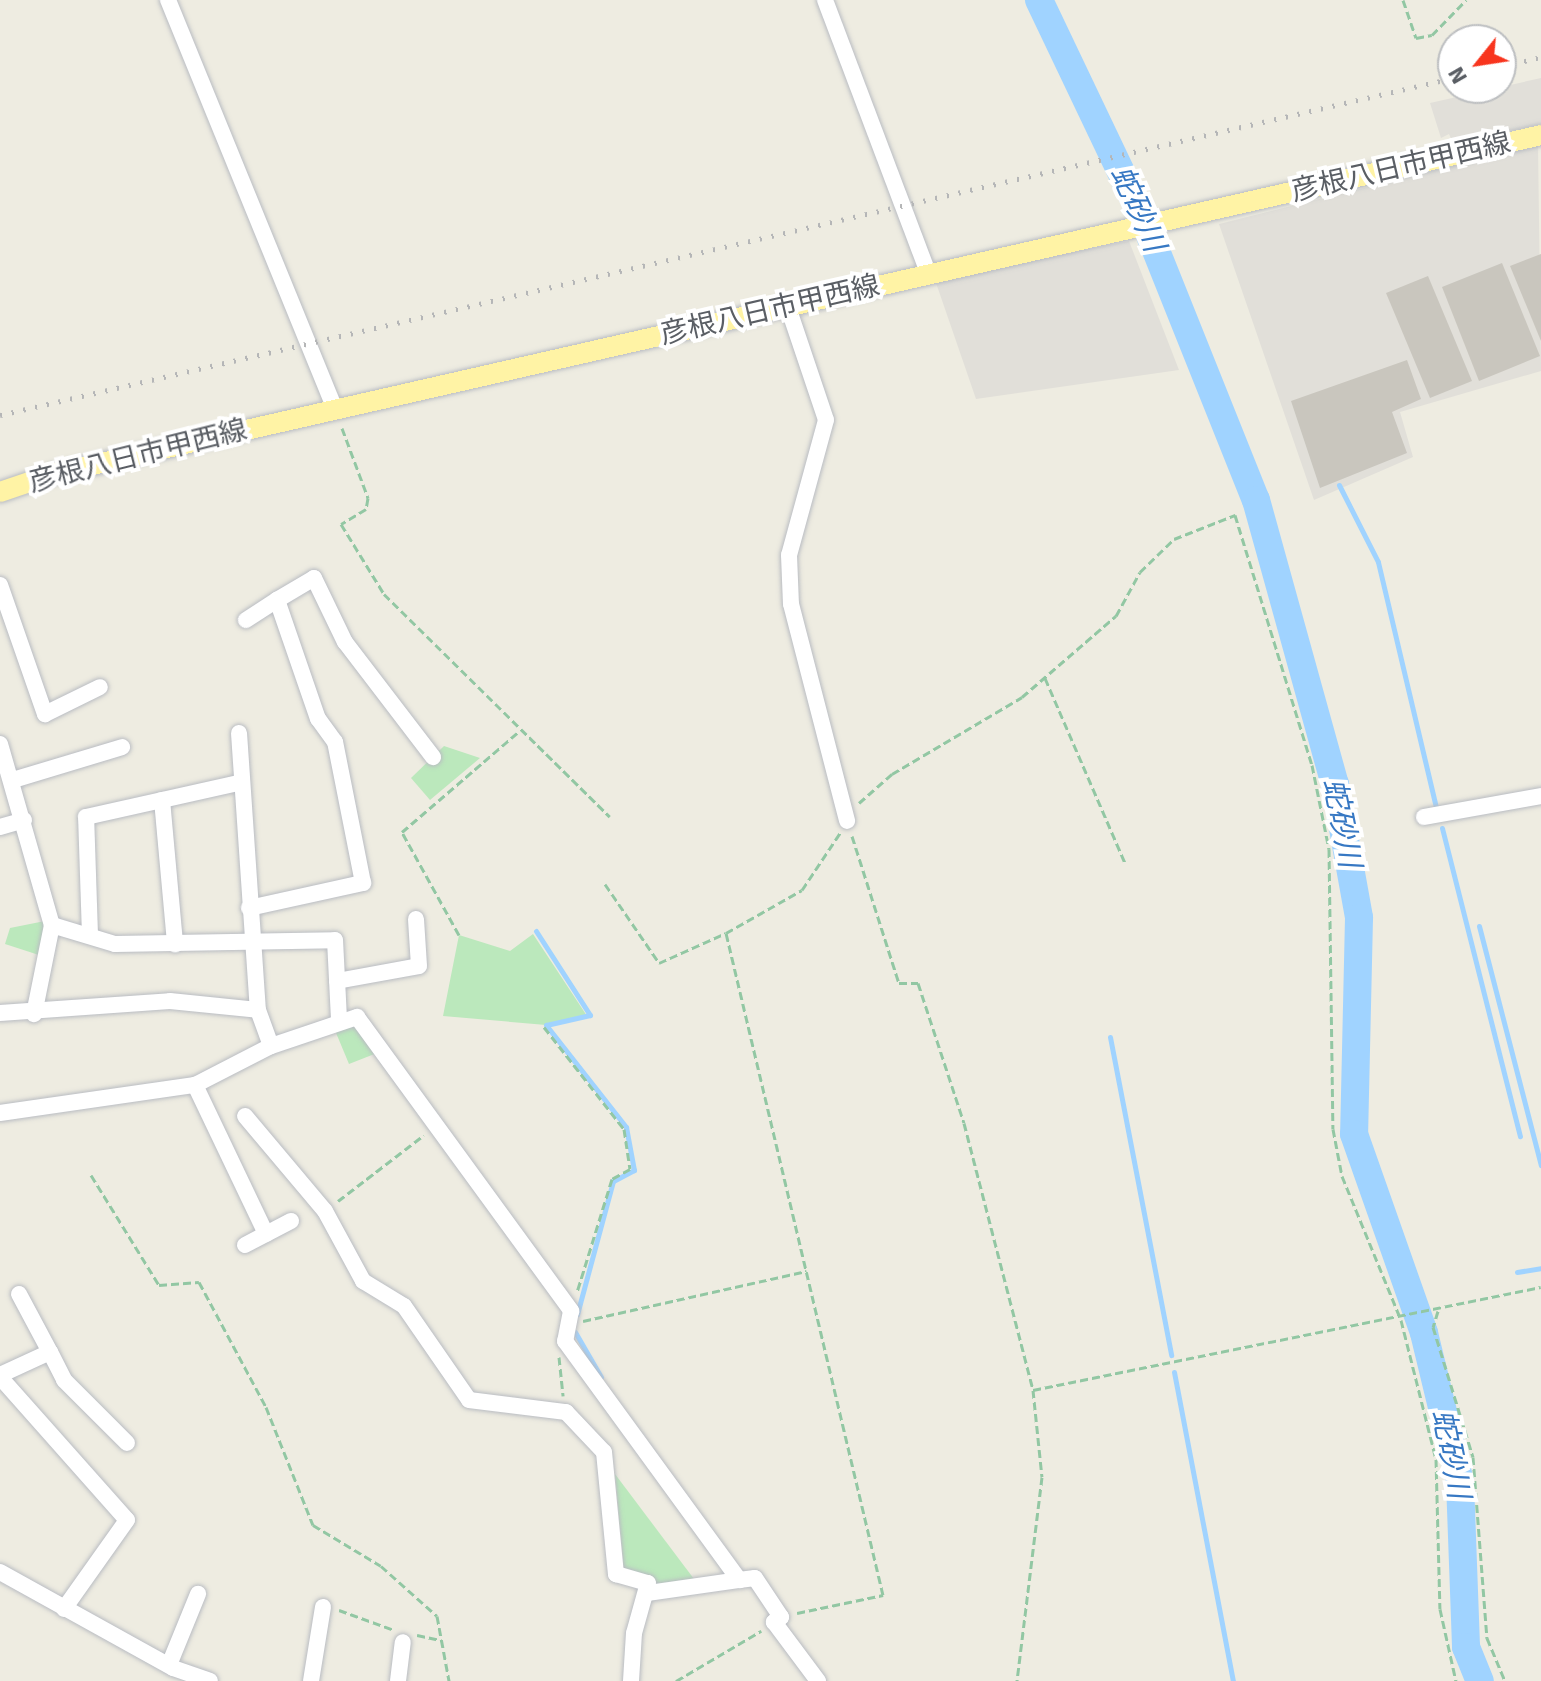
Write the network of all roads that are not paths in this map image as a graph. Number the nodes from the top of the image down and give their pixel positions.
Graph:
1 (168, 0) edge
2 (825, 0) edge
3 (1541, 135) edge
4 (928, 273) junction
5 (788, 307) junction
6 (335, 409) junction
7 (0, 492) edge
8 (0, 585) edge
9 (277, 600) junction
10 (246, 620) dead end
11 (100, 687) dead end
12 (239, 733) dead end
13 (0, 744) edge
14 (122, 747) dead end
15 (433, 757) dead end
16 (13, 780) junction
17 (238, 783) junction
18 (1541, 796) edge
19 (162, 800) junction
20 (1424, 817) dead end
21 (24, 820) junction
22 (847, 821) road end
23 (0, 827) edge
24 (249, 908) junction
25 (416, 919) dead end
26 (52, 925) junction
27 (90, 935) junction
28 (252, 942) junction
29 (175, 944) junction
30 (337, 981) junction
31 (258, 1010) junction
32 (0, 1013) edge
33 (34, 1014) junction
34 (339, 1019) junction
35 (271, 1046) junction
36 (195, 1085) junction
37 (0, 1113) edge
38 (245, 1116) dead end
39 (291, 1221) dead end
40 (266, 1234) junction
41 (245, 1245) dead end
42 (19, 1294) dead end
43 (50, 1352) junction
44 (0, 1376) edge
45 (127, 1443) dead end
46 (0, 1572) edge
47 (739, 1580) junction
48 (648, 1593) junction
49 (198, 1594) dead end
50 (323, 1607) road end
51 (64, 1609) junction
52 (403, 1642) dead end
53 (169, 1665) junction
54 (210, 1681) edge
55 (311, 1681) edge
56 (398, 1681) edge
57 (631, 1681) edge
58 (818, 1681) edge

1 - 6 street
2 - 4 street
3 - 4 main road, 彦根八日市甲西線
4 - 5 main road, 彦根八日市甲西線
5 - 6 main road, 彦根八日市甲西線
5 - 22 street
6 - 7 main road, 彦根八日市甲西線
8 - 11 street
9 - 10 street
9 - 15 street
9 - 24 street
12 - 17 street
13 - 16 street
14 - 16 street
16 - 21 street
17 - 19 street
17 - 24 street
18 - 20 street
19 - 27 street
19 - 29 street
21 - 23 street
21 - 26 street
24 - 28 street
25 - 30 street
26 - 27 street
26 - 33 street
27 - 29 street
28 - 29 street
28 - 30 street
28 - 31 street
30 - 34 street
31 - 33 street
31 - 35 street
32 - 33 street
34 - 35 street
34 - 47 street
35 - 36 street
36 - 37 street
36 - 40 street
38 - 48 street
39 - 40 street
40 - 41 street
42 - 43 street
43 - 44 street
43 - 45 street
44 - 51 street
46 - 51 street
47 - 48 street
47 - 58 street
48 - 57 street
49 - 53 street
50 - 55 street
51 - 53 street
52 - 56 street
53 - 54 street

